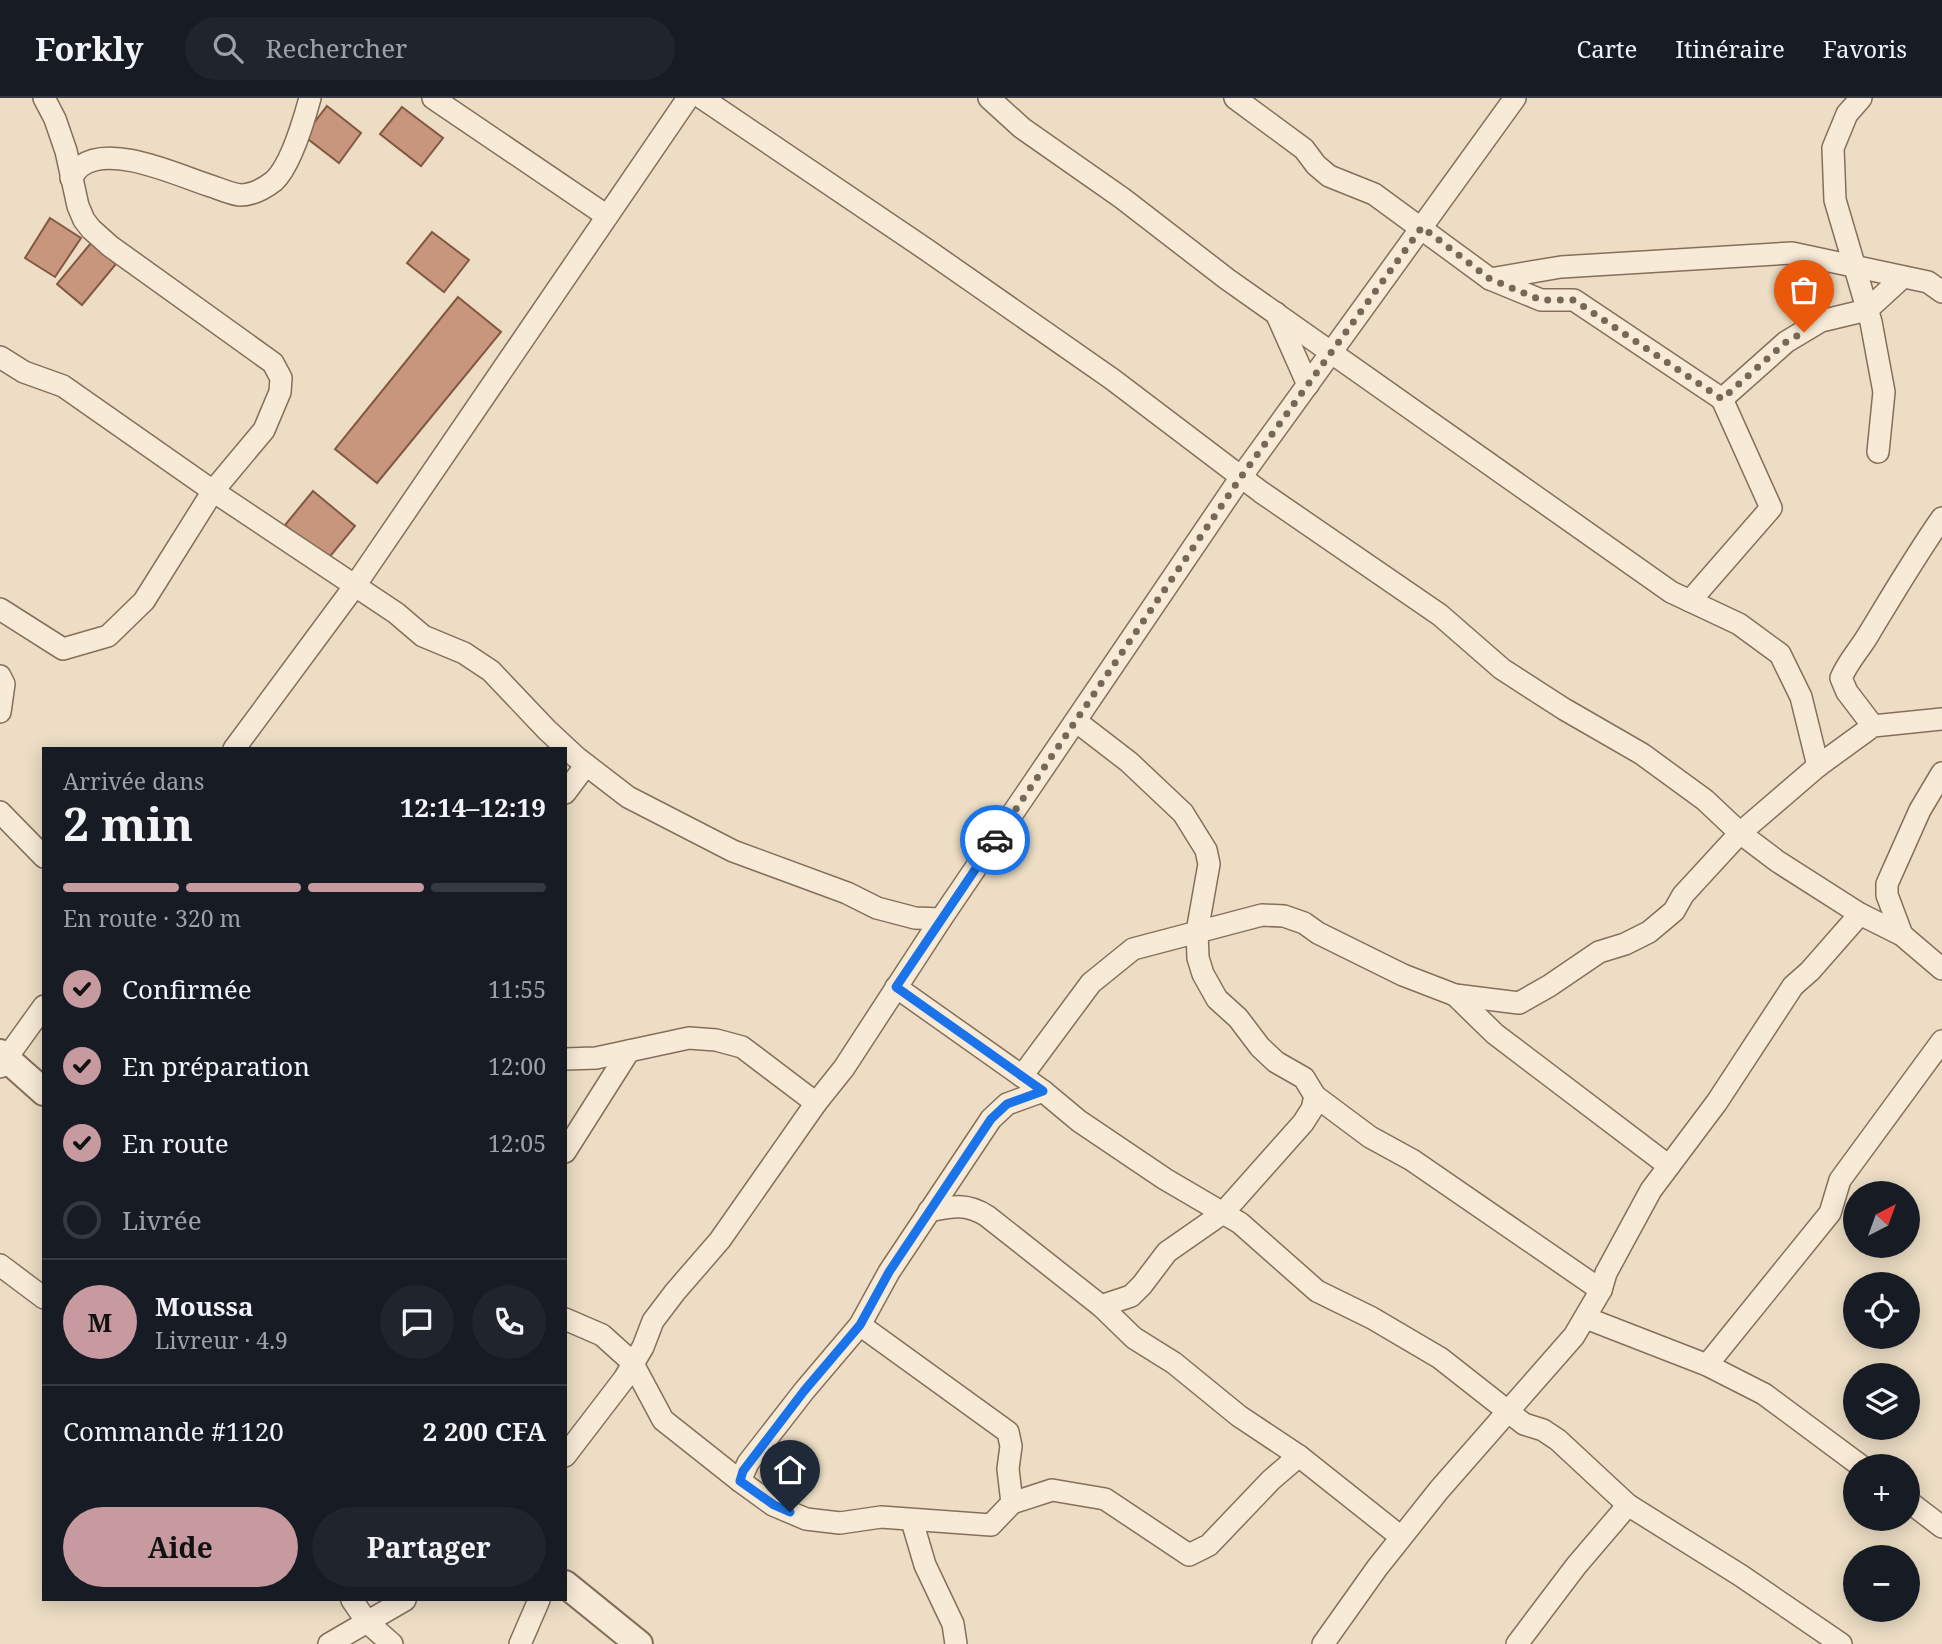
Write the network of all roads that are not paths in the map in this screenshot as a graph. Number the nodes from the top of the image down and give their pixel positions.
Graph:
1 (44, 98) edge
2 (310, 98) edge
3 (433, 98) edge
4 (688, 98) edge
5 (702, 98) edge
6 (989, 98) edge
7 (1235, 98) edge
8 (1516, 98) edge
9 (1861, 98) edge
10 (71, 178) junction
11 (607, 216) junction
12 (1422, 227) junction
13 (1853, 267) junction
14 (1903, 277) junction
15 (1490, 279) junction
16 (1942, 292) edge
17 (1867, 310) junction
18 (1276, 313) junction
19 (1332, 352) junction
20 (0, 357) edge
21 (1308, 385) junction
22 (1722, 399) junction
23 (1878, 452) dead end
24 (1241, 477) junction
25 (213, 491) junction
26 (1942, 517) edge
27 (354, 587) junction
28 (1690, 601) junction
29 (0, 609) edge
30 (0, 676) edge
31 (0, 712) edge
32 (1942, 719) edge
33 (1077, 722) junction
34 (1872, 726) junction
35 (235, 747) edge
36 (566, 747) edge
37 (567, 748) edge
38 (586, 765) junction
39 (1818, 766) junction
40 (1942, 773) edge
41 (567, 790) edge
42 (0, 812) edge
43 (1740, 833) junction
44 (42, 855) edge
45 (1860, 914) junction
46 (941, 919) junction
47 (1197, 932) junction
48 (1902, 935) junction
49 (1942, 969) edge
50 (896, 987) junction
51 (1455, 995) junction
52 (42, 1009) edge
53 (1942, 1041) edge
54 (629, 1051) junction
55 (567, 1059) edge
56 (2, 1060) edge
57 (1022, 1076) junction
58 (42, 1090) edge
59 (1043, 1091) junction
60 (1315, 1096) junction
61 (816, 1103) junction
62 (567, 1149) edge
63 (1669, 1166) junction
64 (929, 1211) junction
65 (1223, 1213) junction
66 (0, 1265) edge
67 (1601, 1290) junction
68 (42, 1296) edge
69 (1101, 1306) junction
70 (1586, 1318) junction
71 (567, 1319) edge
72 (860, 1325) junction
73 (632, 1362) junction
74 (1707, 1365) junction
75 (1507, 1410) junction
76 (567, 1453) edge
77 (1845, 1454) edge
78 (1299, 1456) junction
79 (740, 1481) junction
80 (1012, 1503) junction
81 (1628, 1505) junction
82 (1920, 1510) edge
83 (912, 1521) junction
84 (1942, 1527) edge
85 (1401, 1537) junction
86 (567, 1586) edge
87 (353, 1601) edge
88 (403, 1601) edge
89 (538, 1601) edge
90 (367, 1622) junction
91 (329, 1644) edge
92 (392, 1644) edge
93 (520, 1644) edge
94 (639, 1644) edge
95 (956, 1644) edge
96 (1322, 1644) edge
97 (1517, 1644) edge
98 (1842, 1644) edge

1 - 10 street
2 - 10 street
3 - 11 street
4 - 11 street
5 - 24 street
6 - 18 street
7 - 12 street
8 - 12 street
9 - 13 street
10 - 25 street
11 - 27 street
12 - 15 street
12 - 19 street
13 - 14 street
13 - 15 street
13 - 17 street
14 - 16 street
14 - 17 street
15 - 22 street
17 - 22 street
17 - 23 street
18 - 19 street
18 - 21 street
19 - 21 street
19 - 28 street
20 - 25 street
21 - 24 street
22 - 28 street
24 - 33 street
24 - 43 street
25 - 27 street
25 - 29 street
26 - 34 street
27 - 35 street
27 - 36 street
28 - 39 street
30 - 31 street
32 - 34 street
33 - 46 street
33 - 47 street
34 - 39 street
37 - 38 street
38 - 41 street
38 - 46 street
39 - 43 street
40 - 48 street
42 - 44 street
43 - 45 street
43 - 51 street
45 - 48 street
45 - 63 street
46 - 50 street
47 - 51 street
47 - 57 street
47 - 60 street
48 - 49 street
50 - 57 street
50 - 61 street
51 - 63 street
52 - 56 street
53 - 74 street
54 - 55 street
54 - 61 street
54 - 62 street
56 - 58 street
57 - 59 street
59 - 64 street
59 - 65 street
60 - 65 street
60 - 67 street
61 - 73 street
63 - 67 street
64 - 69 street
64 - 72 street
65 - 69 street
65 - 75 street
66 - 68 street
67 - 70 street
69 - 78 street
70 - 74 street
70 - 75 street
71 - 73 street
72 - 79 street
72 - 80 street
73 - 76 street
73 - 79 street
74 - 77 street
75 - 81 street
75 - 85 street
78 - 80 street
78 - 85 street
79 - 83 street
80 - 83 street
81 - 97 street
81 - 98 street
82 - 84 street
83 - 95 street
85 - 96 street
86 - 94 street
87 - 90 street
88 - 90 street
89 - 93 street
90 - 91 street
90 - 92 street

